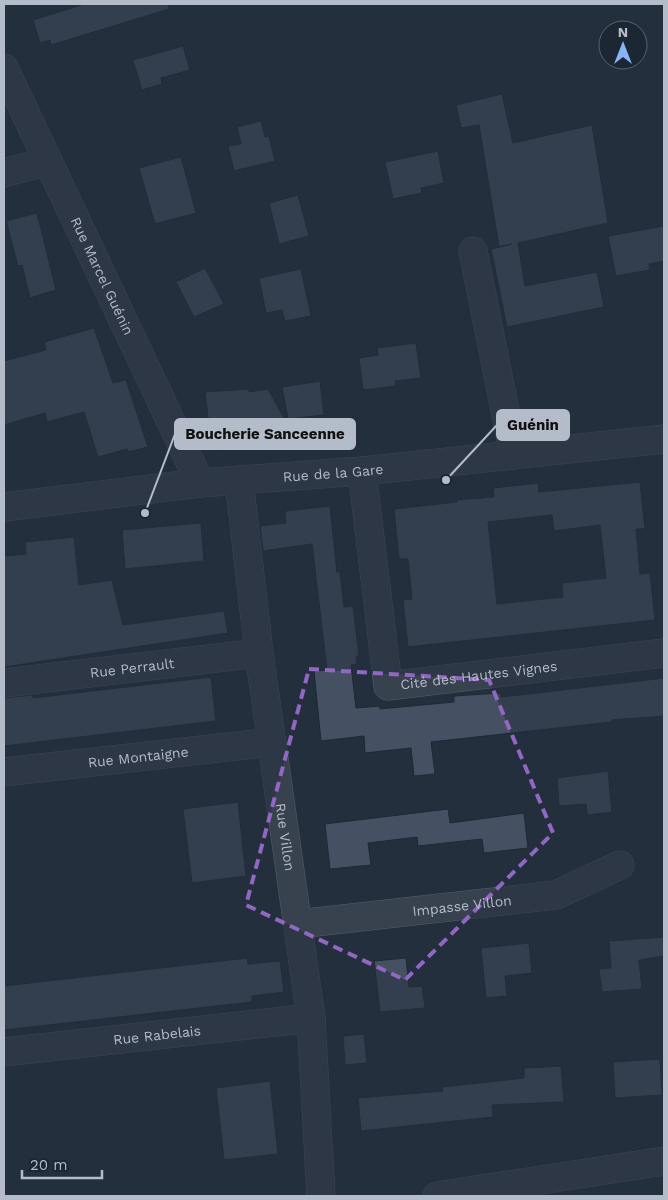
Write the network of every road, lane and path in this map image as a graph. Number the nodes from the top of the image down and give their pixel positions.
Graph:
1 (4, 68) edge
2 (48, 161) junction
3 (4, 173) edge
4 (473, 251) dead end
5 (664, 439) edge
6 (664, 444) edge
7 (514, 455) junction
8 (362, 471) junction
9 (239, 480) junction
10 (200, 483) junction
11 (4, 507) edge
12 (259, 653) junction
13 (664, 653) edge
14 (4, 683) edge
15 (272, 742) junction
16 (4, 772) edge
17 (620, 865) dead end
18 (298, 924) junction
19 (311, 1018) junction
20 (4, 1052) edge
21 (664, 1161) edge
22 (321, 1196) edge
23 (437, 1196) edge

1 - 2 street, Rue Marcel Guénin
2 - 3 street
2 - 10 street, Rue Marcel Guénin
4 - 7 street
5 - 6 street
5 - 7 street, Rue de la Gare
7 - 8 street, Rue de la Gare
8 - 9 street, Rue de la Gare
8 - 13 street, Cité des Hautes Vignes
9 - 10 street, Rue de la Gare
9 - 12 street, Rue Villon
10 - 11 street, Rue de la Gare
12 - 14 street, Rue Perrault
12 - 15 street, Rue Villon
15 - 16 street, Rue Montaigne
15 - 18 street, Rue Villon
17 - 18 street, Impasse Villon
18 - 19 street, Rue Villon
19 - 20 street, Rue Rabelais
19 - 22 street, Rue Villon
21 - 23 street

